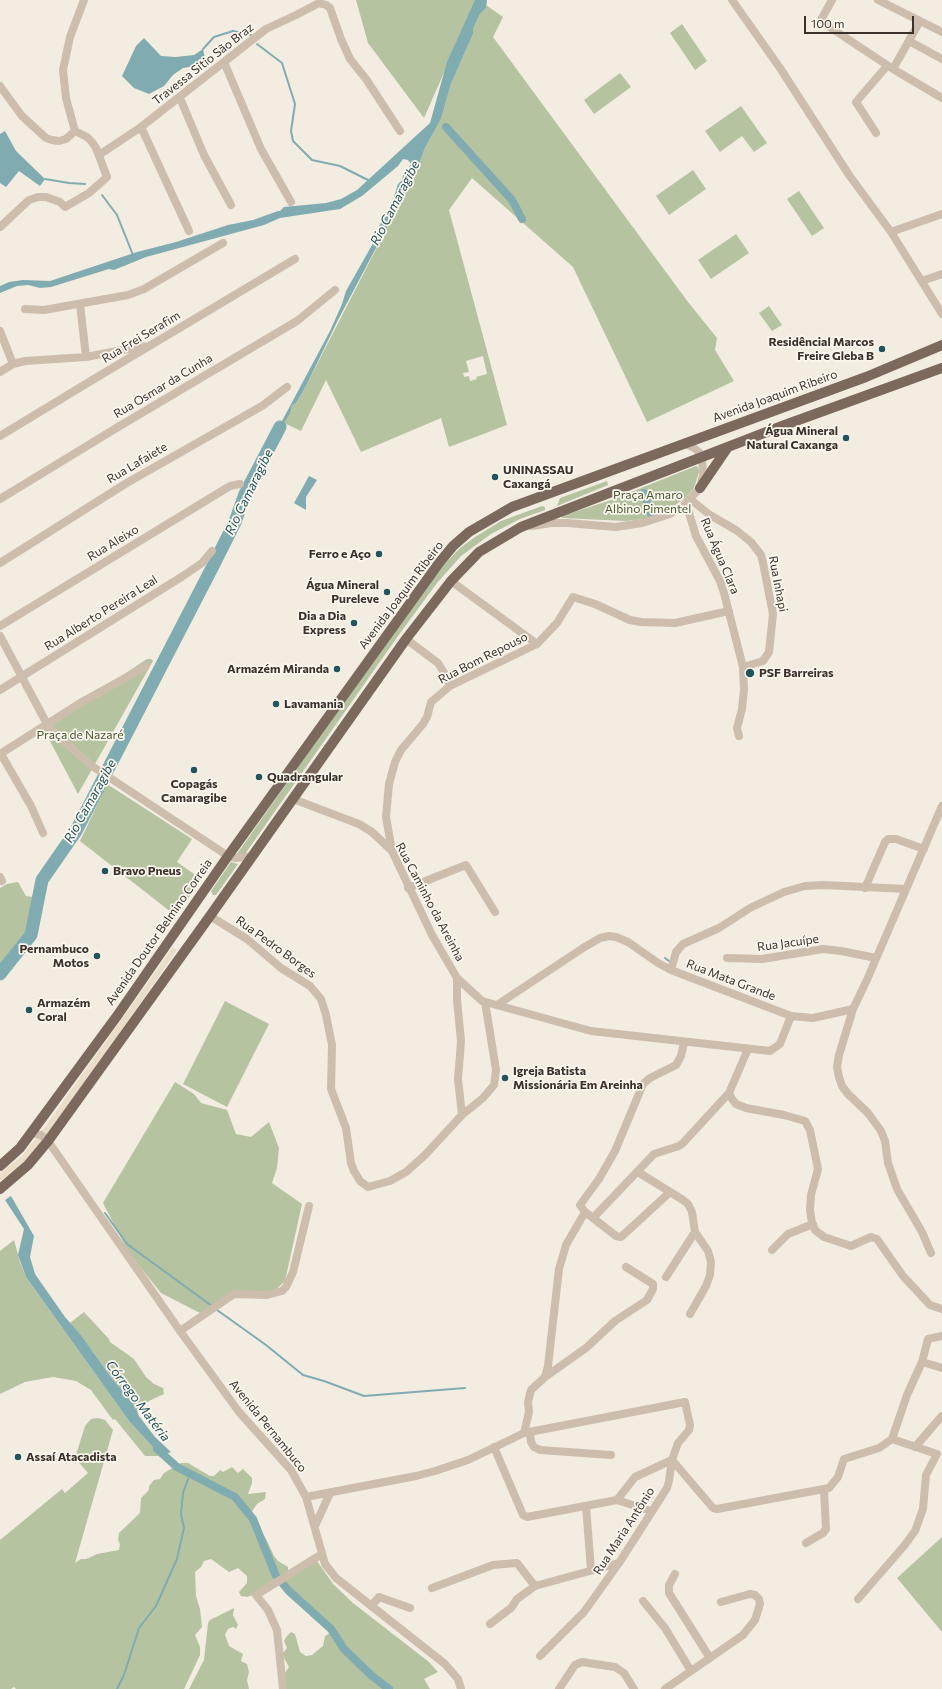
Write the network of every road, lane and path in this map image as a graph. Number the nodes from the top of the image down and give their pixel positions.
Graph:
1 (84, 0) edge
2 (732, 0) edge
3 (832, 0) edge
4 (878, 0) edge
5 (920, 21) junction
6 (942, 32) edge
7 (909, 41) junction
8 (942, 59) edge
9 (224, 62) junction
10 (890, 67) junction
11 (0, 86) edge
12 (180, 98) junction
13 (942, 98) edge
14 (141, 127) junction
15 (75, 130) junction
16 (400, 131) dead end
17 (876, 133) dead end
18 (99, 155) junction
19 (292, 202) dead end
20 (231, 205) dead end
21 (942, 214) edge
22 (0, 227) edge
23 (189, 231) dead end
24 (891, 232) junction
25 (223, 243) dead end
26 (295, 259) dead end
27 (942, 274) edge
28 (922, 281) junction
29 (335, 290) dead end
30 (80, 304) junction
31 (25, 309) dead end
32 (942, 314) edge
33 (0, 331) edge
34 (2, 343) edge
35 (153, 344) junction
36 (942, 346) edge
37 (86, 357) junction
38 (13, 364) junction
39 (942, 368) edge
40 (0, 372) edge
41 (287, 387) dead end
42 (0, 436) edge
43 (684, 443) junction
44 (728, 447) junction
45 (702, 458) junction
46 (240, 484) dead end
47 (700, 488) junction
48 (0, 499) edge
49 (688, 501) junction
50 (521, 527) junction
51 (212, 551) dead end
52 (0, 563) edge
53 (450, 581) junction
54 (729, 612) junction
55 (0, 626) edge
56 (0, 636) edge
57 (406, 639) junction
58 (537, 644) junction
59 (145, 667) dead end
60 (743, 667) junction
61 (22, 677) junction
62 (450, 686) junction
63 (0, 690) edge
64 (334, 709) joint
65 (48, 724) junction
66 (739, 736) dead end
67 (1, 754) edge
68 (293, 799) junction
69 (942, 806) edge
70 (43, 834) dead end
71 (924, 849) junction
72 (392, 851) junction
73 (228, 856) junction
74 (253, 856) junction
75 (408, 888) junction
76 (865, 888) junction
77 (906, 889) junction
78 (495, 912) dead end
79 (210, 916) junction
80 (727, 958) dead end
81 (876, 958) junction
82 (671, 970) junction
83 (458, 978) junction
84 (485, 1002) junction
85 (497, 1005) junction
86 (853, 1009) junction
87 (791, 1016) junction
88 (684, 1043) junction
89 (748, 1049) junction
90 (729, 1093) junction
91 (460, 1116) junction
92 (31, 1133) junction
93 (48, 1141) junction
94 (0, 1166) edge
95 (638, 1172) junction
96 (0, 1189) edge
97 (669, 1193) junction
98 (309, 1206) dead end
99 (582, 1209) junction
100 (593, 1218) junction
101 (813, 1224) junction
102 (695, 1232) junction
103 (772, 1250) dead end
104 (931, 1253) dead end
105 (626, 1267) dead end
106 (666, 1276) dead end
107 (942, 1309) edge
108 (690, 1314) dead end
109 (180, 1331) junction
110 (942, 1336) edge
111 (922, 1362) junction
112 (942, 1368) edge
113 (545, 1377) junction
114 (942, 1416) edge
115 (527, 1433) junction
116 (892, 1439) junction
117 (494, 1447) junction
118 (915, 1447) junction
119 (611, 1455) dead end
120 (672, 1460) junction
121 (824, 1490) junction
122 (330, 1493) junction
123 (306, 1497) junction
124 (617, 1500) junction
125 (586, 1506) junction
126 (651, 1511) junction
127 (315, 1526) junction
128 (806, 1543) dead end
129 (322, 1554) junction
130 (619, 1563) junction
131 (591, 1570) junction
132 (675, 1574) dead end
133 (535, 1586) junction
134 (432, 1588) dead end
135 (858, 1599) dead end
136 (643, 1601) dead end
137 (721, 1602) dead end
138 (371, 1606) junction
139 (410, 1608) dead end
140 (490, 1624) dead end
141 (540, 1656) dead end
142 (710, 1658) junction
143 (691, 1671) junction
144 (283, 1689) edge
145 (461, 1689) edge
146 (559, 1689) edge
147 (634, 1689) edge
148 (665, 1689) edge

1 - 15 street
2 - 24 street
3 - 10 street
4 - 5 street
5 - 6 street
5 - 7 street
7 - 8 street
7 - 10 street
9 - 12 street, Travessa Sitio São Braz
9 - 16 street, Travessa Sitio São Braz
9 - 19 street
10 - 13 street
10 - 17 street
11 - 15 street
12 - 14 street, Travessa Sitio São Braz
12 - 20 street
14 - 18 street, Travessa Sitio São Braz
14 - 23 street
15 - 18 street
18 - 22 street
21 - 24 street
24 - 28 street
25 - 30 street
26 - 35 street, Rua Frei Serafim
27 - 28 street
28 - 32 street
29 - 48 street, Rua Osmar da Cunha
30 - 31 street
30 - 37 street
33 - 34 street
34 - 38 street
35 - 37 street
35 - 42 street, Rua Frei Serafim
36 - 43 main road, Avenida Joaquim Ribeiro
37 - 38 street
38 - 40 street
39 - 44 main road
41 - 52 street, Rua Lafaiete
43 - 45 street
43 - 64 main road, Avenida Joaquim Ribeiro
44 - 45 main road
44 - 47 main road
45 - 47 street
45 - 50 main road
46 - 55 street, Rua Aleixo
47 - 49 street
49 - 50 street
49 - 54 street, Rua Água Clara
49 - 60 street, Rua Inhapi
50 - 53 main road
51 - 61 street, Rua Alberto Pereira Leal
53 - 57 main road
53 - 58 street
54 - 58 street, Rua Bom Repouso
54 - 60 street, Rua Água Clara
56 - 61 street
57 - 62 street
57 - 68 main road
58 - 62 street, Rua Bom Repouso
59 - 65 street
60 - 66 street, Rua Água Clara
61 - 63 street, Rua Alberto Pereira Leal
61 - 65 street
62 - 72 street, Rua Bom Repouso
64 - 73 main road, Avenida Doutor Belmino Correia
65 - 67 street
65 - 73 street
67 - 70 street
68 - 72 street, Rua Caminho da Areinha
68 - 74 main road
69 - 71 street
71 - 76 street
71 - 77 street
72 - 75 street, Rua Caminho da Areinha
73 - 74 street
73 - 92 main road, Avenida Doutor Belmino Correia
74 - 79 main road
75 - 78 street
75 - 83 street, Rua Caminho da Areinha
76 - 77 street
76 - 82 street
77 - 81 street
79 - 91 street, Rua Pedro Borges
79 - 93 main road
80 - 81 street, Rua Jacuípe
81 - 86 street
82 - 85 street, Rua Mata Grande
82 - 87 street, Rua Mata Grande
83 - 84 street, Rua Caminho da Areinha
83 - 91 street, Rua Caminho da Areinha
84 - 85 street, Rua Caminho da Areinha
84 - 91 street
85 - 88 street, Rua Caminho da Areinha
86 - 87 street, Rua Mata Grande
86 - 104 street
87 - 89 street, Rua Caminho da Areinha
88 - 89 street, Rua Caminho da Areinha
88 - 99 street
89 - 90 street
90 - 95 street
90 - 101 street
92 - 93 street
92 - 94 main road, Avenida Doutor Belmino Correia
93 - 96 main road
93 - 109 street, Avenida Pernambuco
95 - 97 street
95 - 100 street
97 - 100 street
97 - 102 street
98 - 109 street
99 - 100 street
99 - 113 street
101 - 103 street
101 - 107 street
102 - 106 street
102 - 108 street
105 - 113 street
109 - 123 street, Avenida Pernambuco
110 - 111 street
111 - 112 street
111 - 116 street
113 - 115 street
114 - 118 street
115 - 117 street
115 - 119 street
115 - 120 street, Rua Maria Antônio
116 - 118 street
116 - 121 street
117 - 122 street
117 - 125 street
118 - 135 street
120 - 121 street
120 - 124 street
120 - 126 street, Rua Maria Antônio
121 - 128 street
122 - 123 street
122 - 127 street
123 - 127 street, Avenida Pernambuco
124 - 125 street
124 - 126 street
125 - 131 street
126 - 130 street, Rua Maria Antônio
127 - 129 street, Avenida Pernambuco
129 - 138 street, Avenida Pernambuco
129 - 144 street
130 - 131 street
130 - 141 street, Rua Maria Antônio
131 - 133 street
132 - 142 street
133 - 134 street
133 - 140 street
136 - 143 street
137 - 142 street
138 - 139 street
138 - 145 street, Avenida Pernambuco
142 - 143 street
143 - 148 street
146 - 147 street

